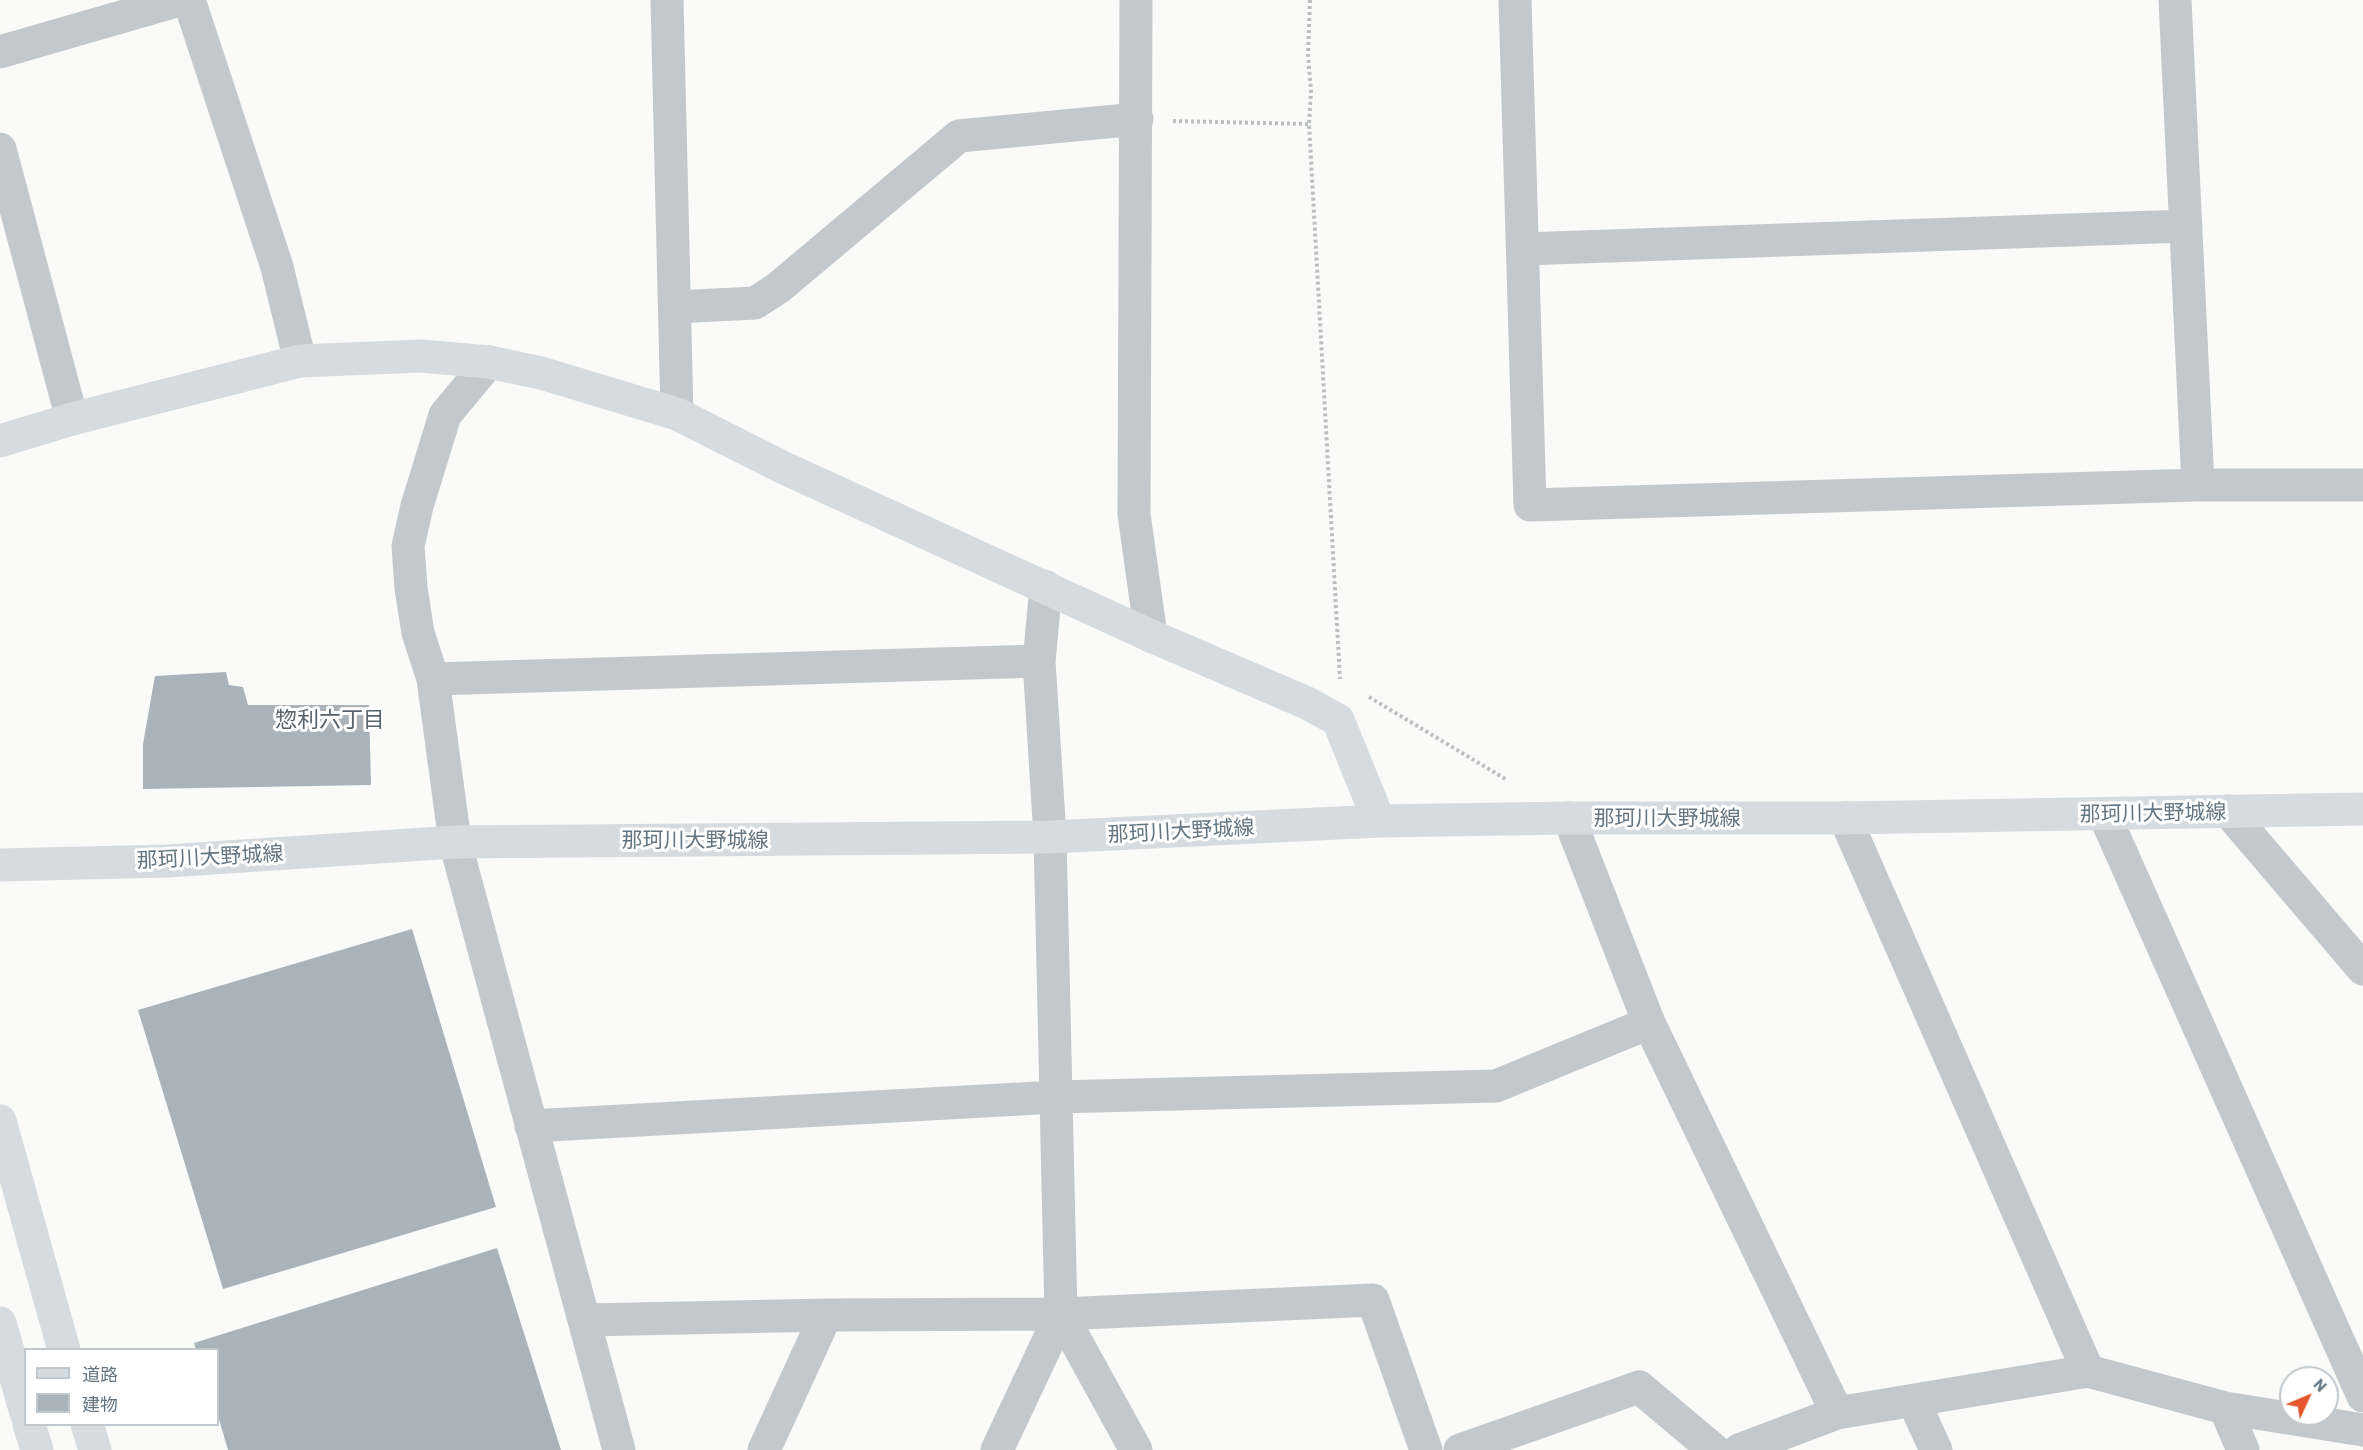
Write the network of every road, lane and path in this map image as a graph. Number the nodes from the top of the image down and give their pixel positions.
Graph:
1 (180, 0) edge
2 (189, 0) edge
3 (667, 0) edge
4 (1136, 0) edge
5 (1310, 0) edge
6 (1515, 0) edge
7 (2175, 0) edge
8 (0, 52) edge
9 (1137, 120) junction
10 (1309, 123) junction
11 (0, 149) edge
12 (2186, 226) junction
13 (1523, 249) junction
14 (675, 307) junction
15 (300, 361) junction
16 (489, 362) junction
17 (677, 414) junction
18 (72, 419) junction
19 (0, 441) edge
20 (2198, 485) junction
21 (2363, 485) edge
22 (1046, 587) junction
23 (1151, 636) junction
24 (1039, 662) junction
25 (433, 679) junction
26 (1340, 680) dead end
27 (1360, 692) dead end
28 (1509, 782) dead end
29 (2363, 809) edge
30 (2228, 811) junction
31 (2104, 814) junction
32 (1569, 818) junction
33 (1845, 818) junction
34 (1379, 821) junction
35 (1050, 837) junction
36 (455, 842) junction
37 (0, 864) edge
38 (2363, 969) edge
39 (1649, 1023) junction
40 (1056, 1097) junction
41 (0, 1121) edge
42 (531, 1126) junction
43 (826, 1314) junction
44 (1061, 1314) junction
45 (586, 1320) junction
46 (0, 1323) edge
47 (63, 1348) edge
48 (2088, 1371) junction
49 (2363, 1396) edge
50 (1914, 1402) junction
51 (24, 1406) edge
52 (2225, 1408) junction
53 (1837, 1413) junction
54 (29, 1426) edge
55 (87, 1426) edge
56 (2363, 1430) edge
57 (37, 1450) edge
58 (95, 1450) edge
59 (619, 1450) edge
60 (764, 1450) edge
61 (997, 1450) edge
62 (1136, 1450) edge
63 (1426, 1450) edge
64 (1460, 1450) edge
65 (1714, 1450) edge
66 (1738, 1450) edge
67 (1936, 1450) edge
68 (2243, 1450) edge

1 - 8 street
2 - 15 street
3 - 14 street
4 - 9 street
5 - 10 path
6 - 13 street
7 - 12 street
9 - 10 path
9 - 14 street
9 - 23 street
10 - 26 path
11 - 18 street
12 - 13 street
12 - 20 street
13 - 20 street
14 - 17 street
15 - 16 main road
15 - 18 main road
16 - 17 main road
16 - 25 street
17 - 22 main road
18 - 19 main road
20 - 21 street
22 - 23 main road
22 - 24 street
23 - 34 main road
24 - 25 street
24 - 35 street
25 - 36 street
27 - 28 path
29 - 30 main road, 那珂川大野城線
30 - 31 main road, 那珂川大野城線
30 - 38 street
31 - 33 main road, 那珂川大野城線
31 - 49 street
32 - 33 main road, 那珂川大野城線
32 - 34 main road, 那珂川大野城線
32 - 39 street
33 - 48 street
34 - 35 main road, 那珂川大野城線
35 - 36 main road, 那珂川大野城線
35 - 40 street
36 - 37 main road, 那珂川大野城線
36 - 42 street
39 - 40 street
39 - 53 street
40 - 42 street
40 - 44 street
41 - 47 main road
42 - 45 street
43 - 44 street
43 - 45 street
43 - 60 street
44 - 61 street
44 - 62 street
44 - 63 street
45 - 59 street
46 - 51 main road
48 - 50 street
48 - 52 street
50 - 53 street
50 - 67 street
52 - 56 street
52 - 68 street
53 - 66 street
54 - 57 main road
55 - 58 main road
64 - 65 street

